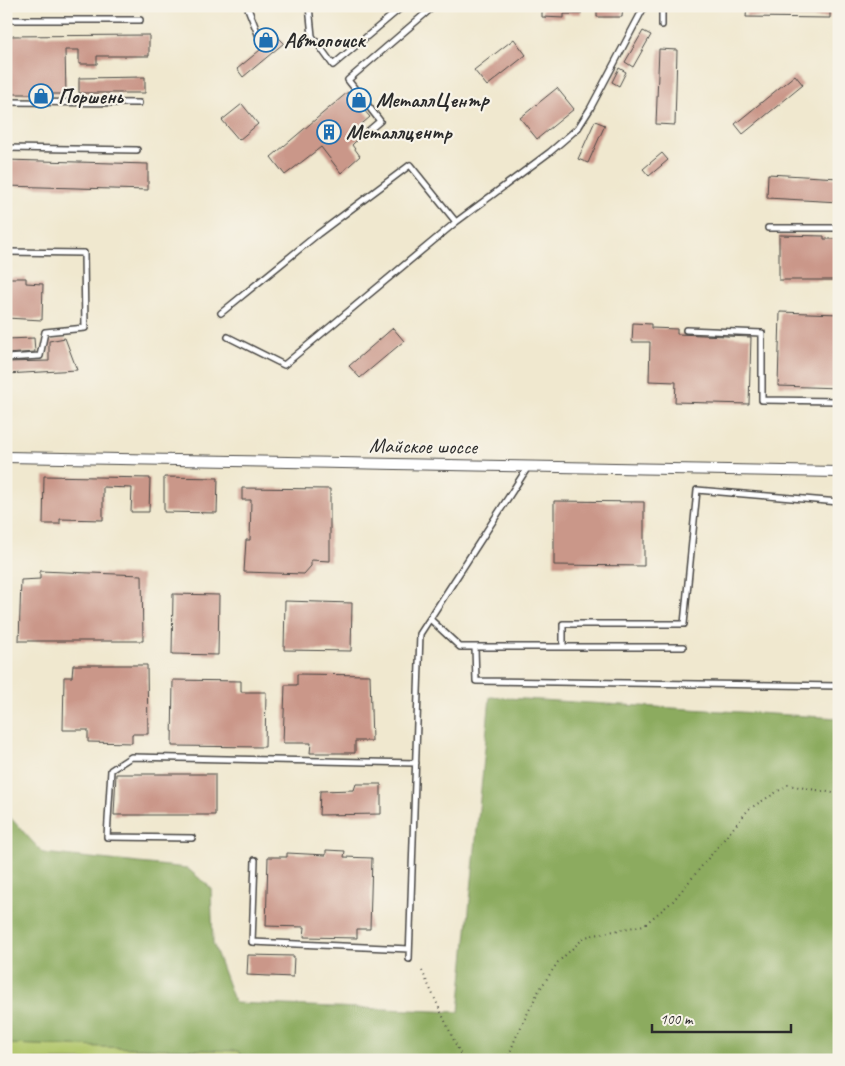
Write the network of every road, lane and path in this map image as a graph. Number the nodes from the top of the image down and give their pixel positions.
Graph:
1 (247, 6) edge
2 (309, 6) edge
3 (403, 6) edge
4 (434, 6) edge
5 (642, 6) edge
6 (662, 6) edge
7 (6, 20) edge
8 (140, 20) dead end
9 (662, 25) dead end
10 (258, 34) dead end
11 (6, 102) edge
12 (139, 103) dead end
13 (367, 132) dead end
14 (6, 148) edge
15 (137, 150) dead end
16 (456, 222) junction
17 (768, 228) dead end
18 (839, 228) edge
19 (6, 252) edge
20 (221, 313) dead end
21 (686, 330) dead end
22 (228, 337) dead end
23 (6, 358) edge
24 (839, 401) edge
25 (6, 457) edge
26 (529, 466) junction
27 (839, 472) edge
28 (839, 502) edge
29 (430, 619) junction
30 (475, 646) junction
31 (563, 647) junction
32 (683, 647) dead end
33 (839, 686) edge
34 (416, 763) junction
35 (839, 794) edge
36 (192, 838) dead end
37 (255, 860) dead end
38 (409, 949) junction
39 (409, 959) dead end
40 (422, 972) dead end
41 (463, 1060) edge
42 (507, 1060) edge

1 - 10 lane
2 - 3 lane
4 - 13 lane
5 - 16 lane
6 - 9 lane
7 - 8 lane
11 - 12 lane
14 - 15 lane
16 - 20 lane
16 - 22 lane
17 - 18 lane
19 - 23 lane
21 - 24 lane
25 - 26 street, Майское шоссе
26 - 27 street, Майское шоссе
26 - 29 lane
28 - 31 lane
29 - 30 lane
29 - 34 lane
30 - 31 lane
30 - 33 lane
31 - 32 lane
34 - 36 lane
34 - 38 lane
35 - 42 path
37 - 38 lane
38 - 39 lane
40 - 41 path

